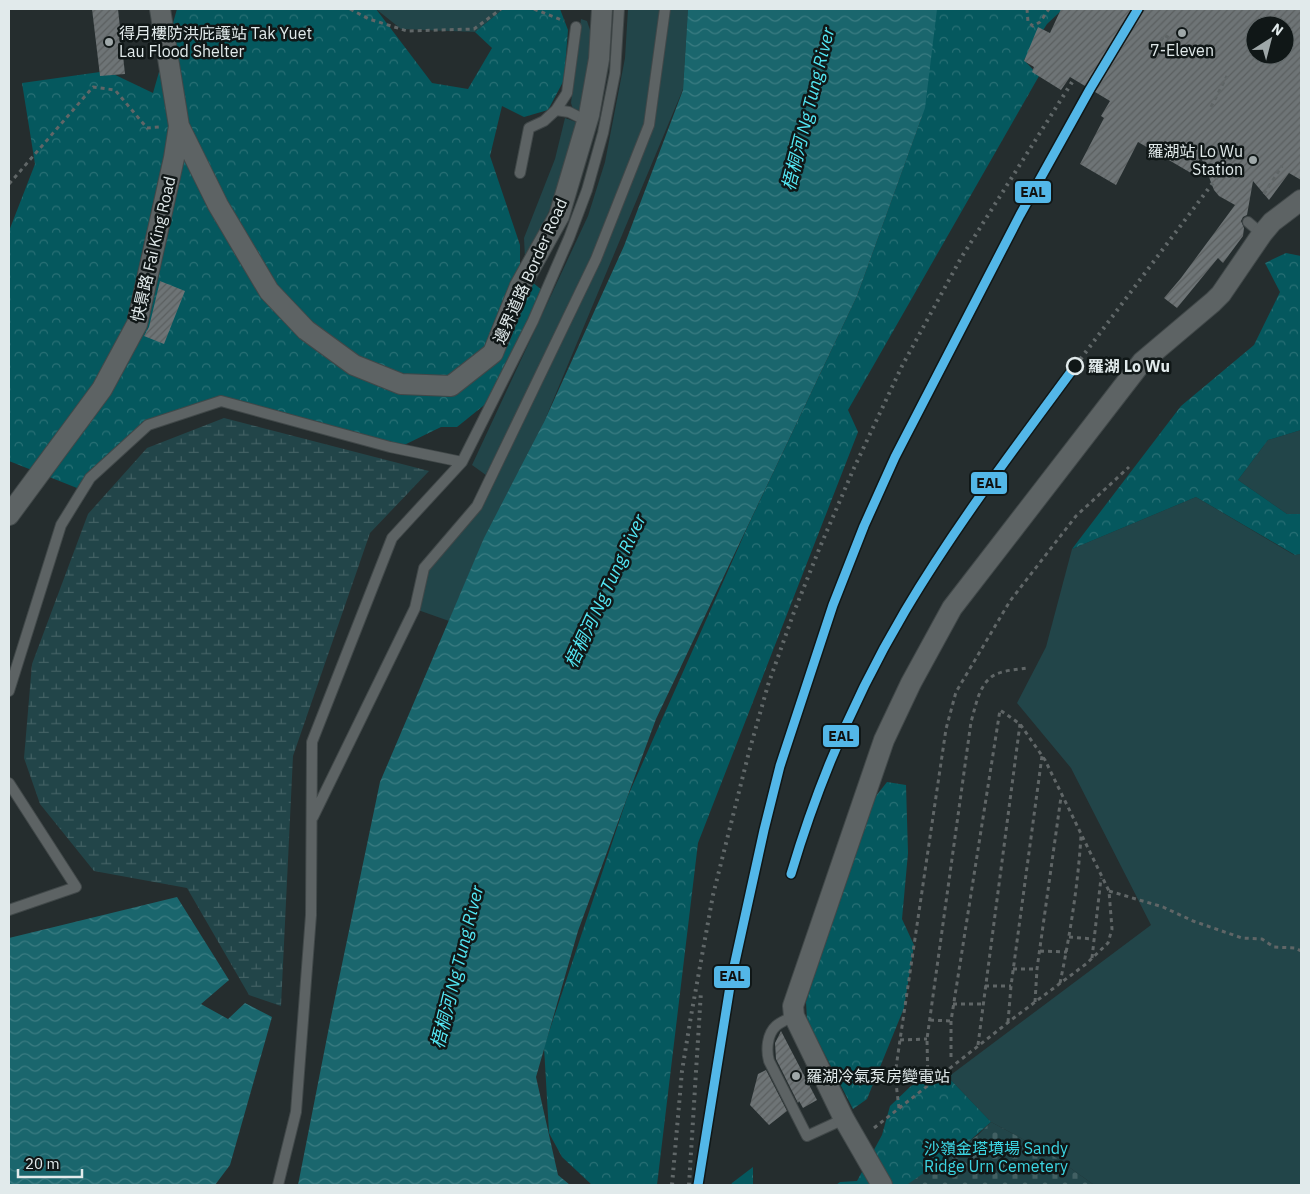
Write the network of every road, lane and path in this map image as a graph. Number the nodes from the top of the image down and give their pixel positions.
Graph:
1 (160, 9) edge
2 (350, 9) edge
3 (501, 9) edge
4 (534, 9) edge
5 (602, 9) edge
6 (619, 9) edge
7 (665, 9) edge
8 (1027, 9) edge
9 (1050, 9) edge
10 (576, 27) joint
11 (1173, 40) dead end
12 (1161, 41) dead end
13 (1227, 76) dead end
14 (1211, 107) dead end
15 (556, 110) junction
16 (587, 121) junction
17 (179, 126) junction
18 (1282, 166) dead end
19 (520, 173) dead end
20 (9, 184) edge
21 (1264, 194) dead end
22 (1301, 200) edge
23 (462, 462) junction
24 (1129, 467) dead end
25 (9, 515) edge
26 (1027, 668) dead end
27 (9, 691) edge
28 (1020, 724) junction
29 (1042, 756) junction
30 (9, 783) edge
31 (1061, 795) junction
32 (311, 820) junction
33 (1081, 836) junction
34 (1102, 876) junction
35 (1110, 892) junction
36 (9, 910) edge
37 (1069, 937) junction
38 (1093, 939) junction
39 (1040, 950) junction
40 (1301, 951) edge
41 (1067, 952) junction
42 (1092, 959) junction
43 (1013, 969) junction
44 (1037, 969) junction
45 (1060, 984) junction
46 (985, 986) junction
47 (1011, 986) junction
48 (1035, 1002) junction
49 (953, 1004) junction
50 (984, 1004) junction
51 (794, 1016) junction
52 (930, 1020) junction
53 (951, 1021) junction
54 (1008, 1023) junction
55 (927, 1039) junction
56 (900, 1040) junction
57 (978, 1046) junction
58 (951, 1057) dead end
59 (928, 1086) junction
60 (899, 1108) junction
61 (844, 1119) junction
62 (874, 1128) dead end
63 (278, 1185) edge
64 (882, 1185) edge

1 - 17 street, 邊界道路 Border Road
2 - 3 path
4 - 10 path
5 - 16 street, 邊界道路 Border Road
6 - 23 lane
7 - 32 lane
8 - 9 path
10 - 15 lane
11 - 12 path
13 - 14 path
15 - 16 lane
15 - 19 lane
16 - 17 street, 邊界道路 Border Road
17 - 20 path
17 - 25 street, 快景路 Fai King Road
18 - 21 path
22 - 51 street
23 - 27 lane
23 - 32 lane
24 - 56 path
26 - 52 path
28 - 29 path
28 - 46 path
28 - 49 path
29 - 31 path
29 - 43 path
30 - 36 lane
31 - 33 path
31 - 39 path
32 - 63 lane
33 - 34 path
33 - 37 path
34 - 35 path
34 - 38 path
35 - 40 path
35 - 42 path
37 - 38 path
37 - 41 path
38 - 42 path
39 - 41 path
39 - 44 path
41 - 45 path
42 - 45 path
43 - 44 path
43 - 47 path
44 - 48 path
45 - 48 path
46 - 47 path
46 - 50 path
47 - 54 path
48 - 54 path
49 - 50 path
49 - 53 path
50 - 57 path
51 - 61 street
51 - 61 lane
52 - 53 path
52 - 55 path
53 - 58 path
54 - 57 path
55 - 56 path
55 - 59 path
56 - 60 path
57 - 59 path
59 - 60 path
60 - 62 path
61 - 64 street

